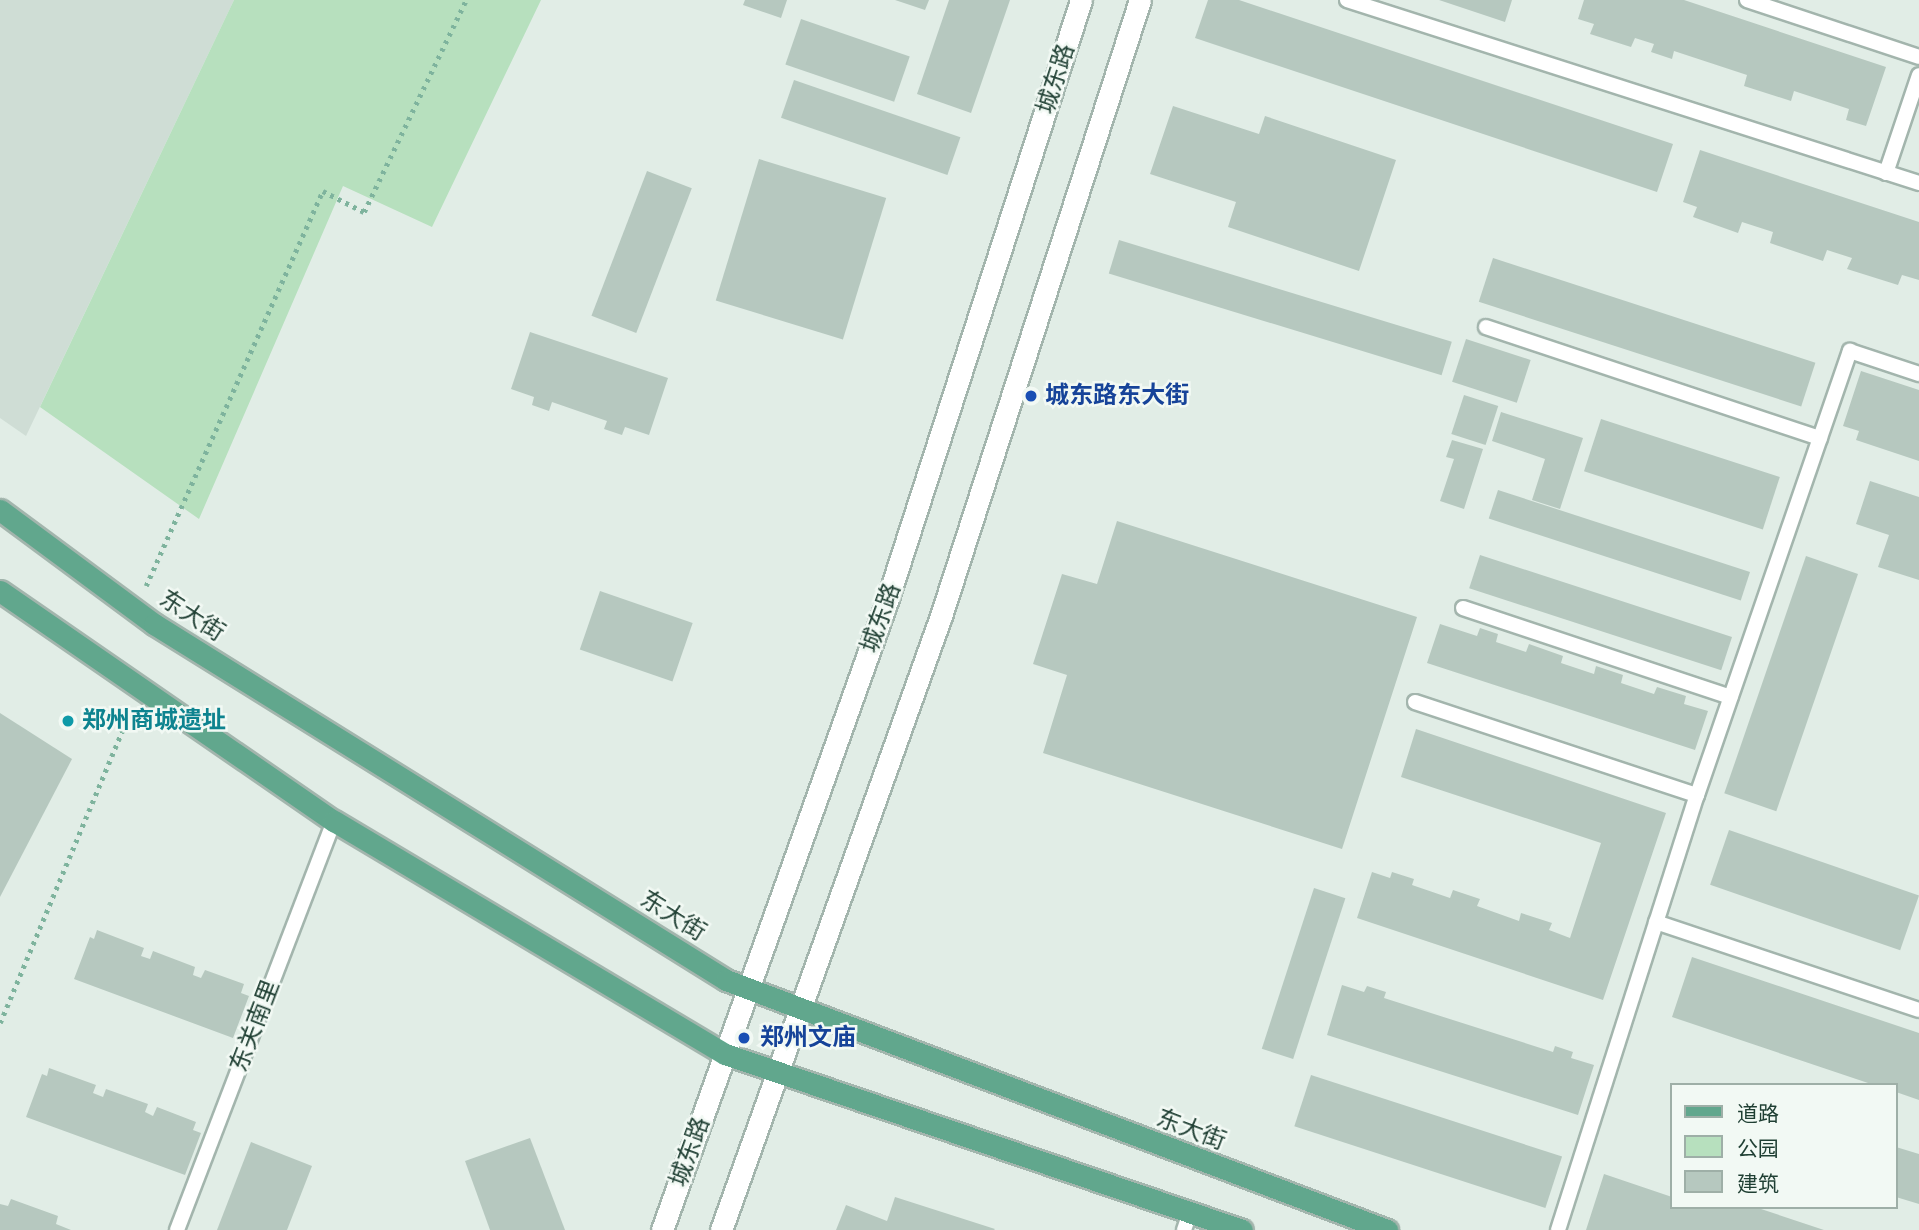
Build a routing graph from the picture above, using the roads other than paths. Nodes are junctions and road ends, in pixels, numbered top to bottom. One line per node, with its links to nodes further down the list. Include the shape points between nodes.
1 (1082, 0): 20 (main road, 城东路, via 888,598)
2 (1140, 0): 22 (main road, via 941,616)
3 (1347, 0): 7 (lane)
4 (1747, 0): 5 (lane)
5 (1919, 57)
6 (1919, 75): 7 (lane)
7 (1886, 173): 8 (lane)
8 (1919, 183)
9 (1486, 327): 11 (lane)
10 (1919, 374): 11 (lane, via 1850,351)
11 (1819, 438): 15 (lane)
12 (0, 510): 20 (main road, 东大街, via 135,610)
13 (0, 591): 18 (main road)
14 (1463, 608): 15 (lane)
15 (1731, 696): 17 (lane)
16 (1415, 702): 17 (lane)
17 (1697, 795): 19 (lane)
18 (334, 821): 23 (main road); 26 (lane, 东关南里)
19 (1656, 922): 21 (lane); 31 (lane)
20 (746, 988): 22 (main road, 东大街); 23 (main road, 城东路)
21 (1919, 1010)
22 (802, 1011): 24 (main road); 30 (main road, 东大街)
23 (725, 1054): 24 (main road); 27 (main road, 城东路)
24 (777, 1074): 25 (main road); 28 (main road)
25 (1187, 1221): 29 (main road)
26 (177, 1230)
27 (662, 1230)
28 (721, 1230)
29 (1242, 1230)
30 (1387, 1230)
31 (1558, 1230)

